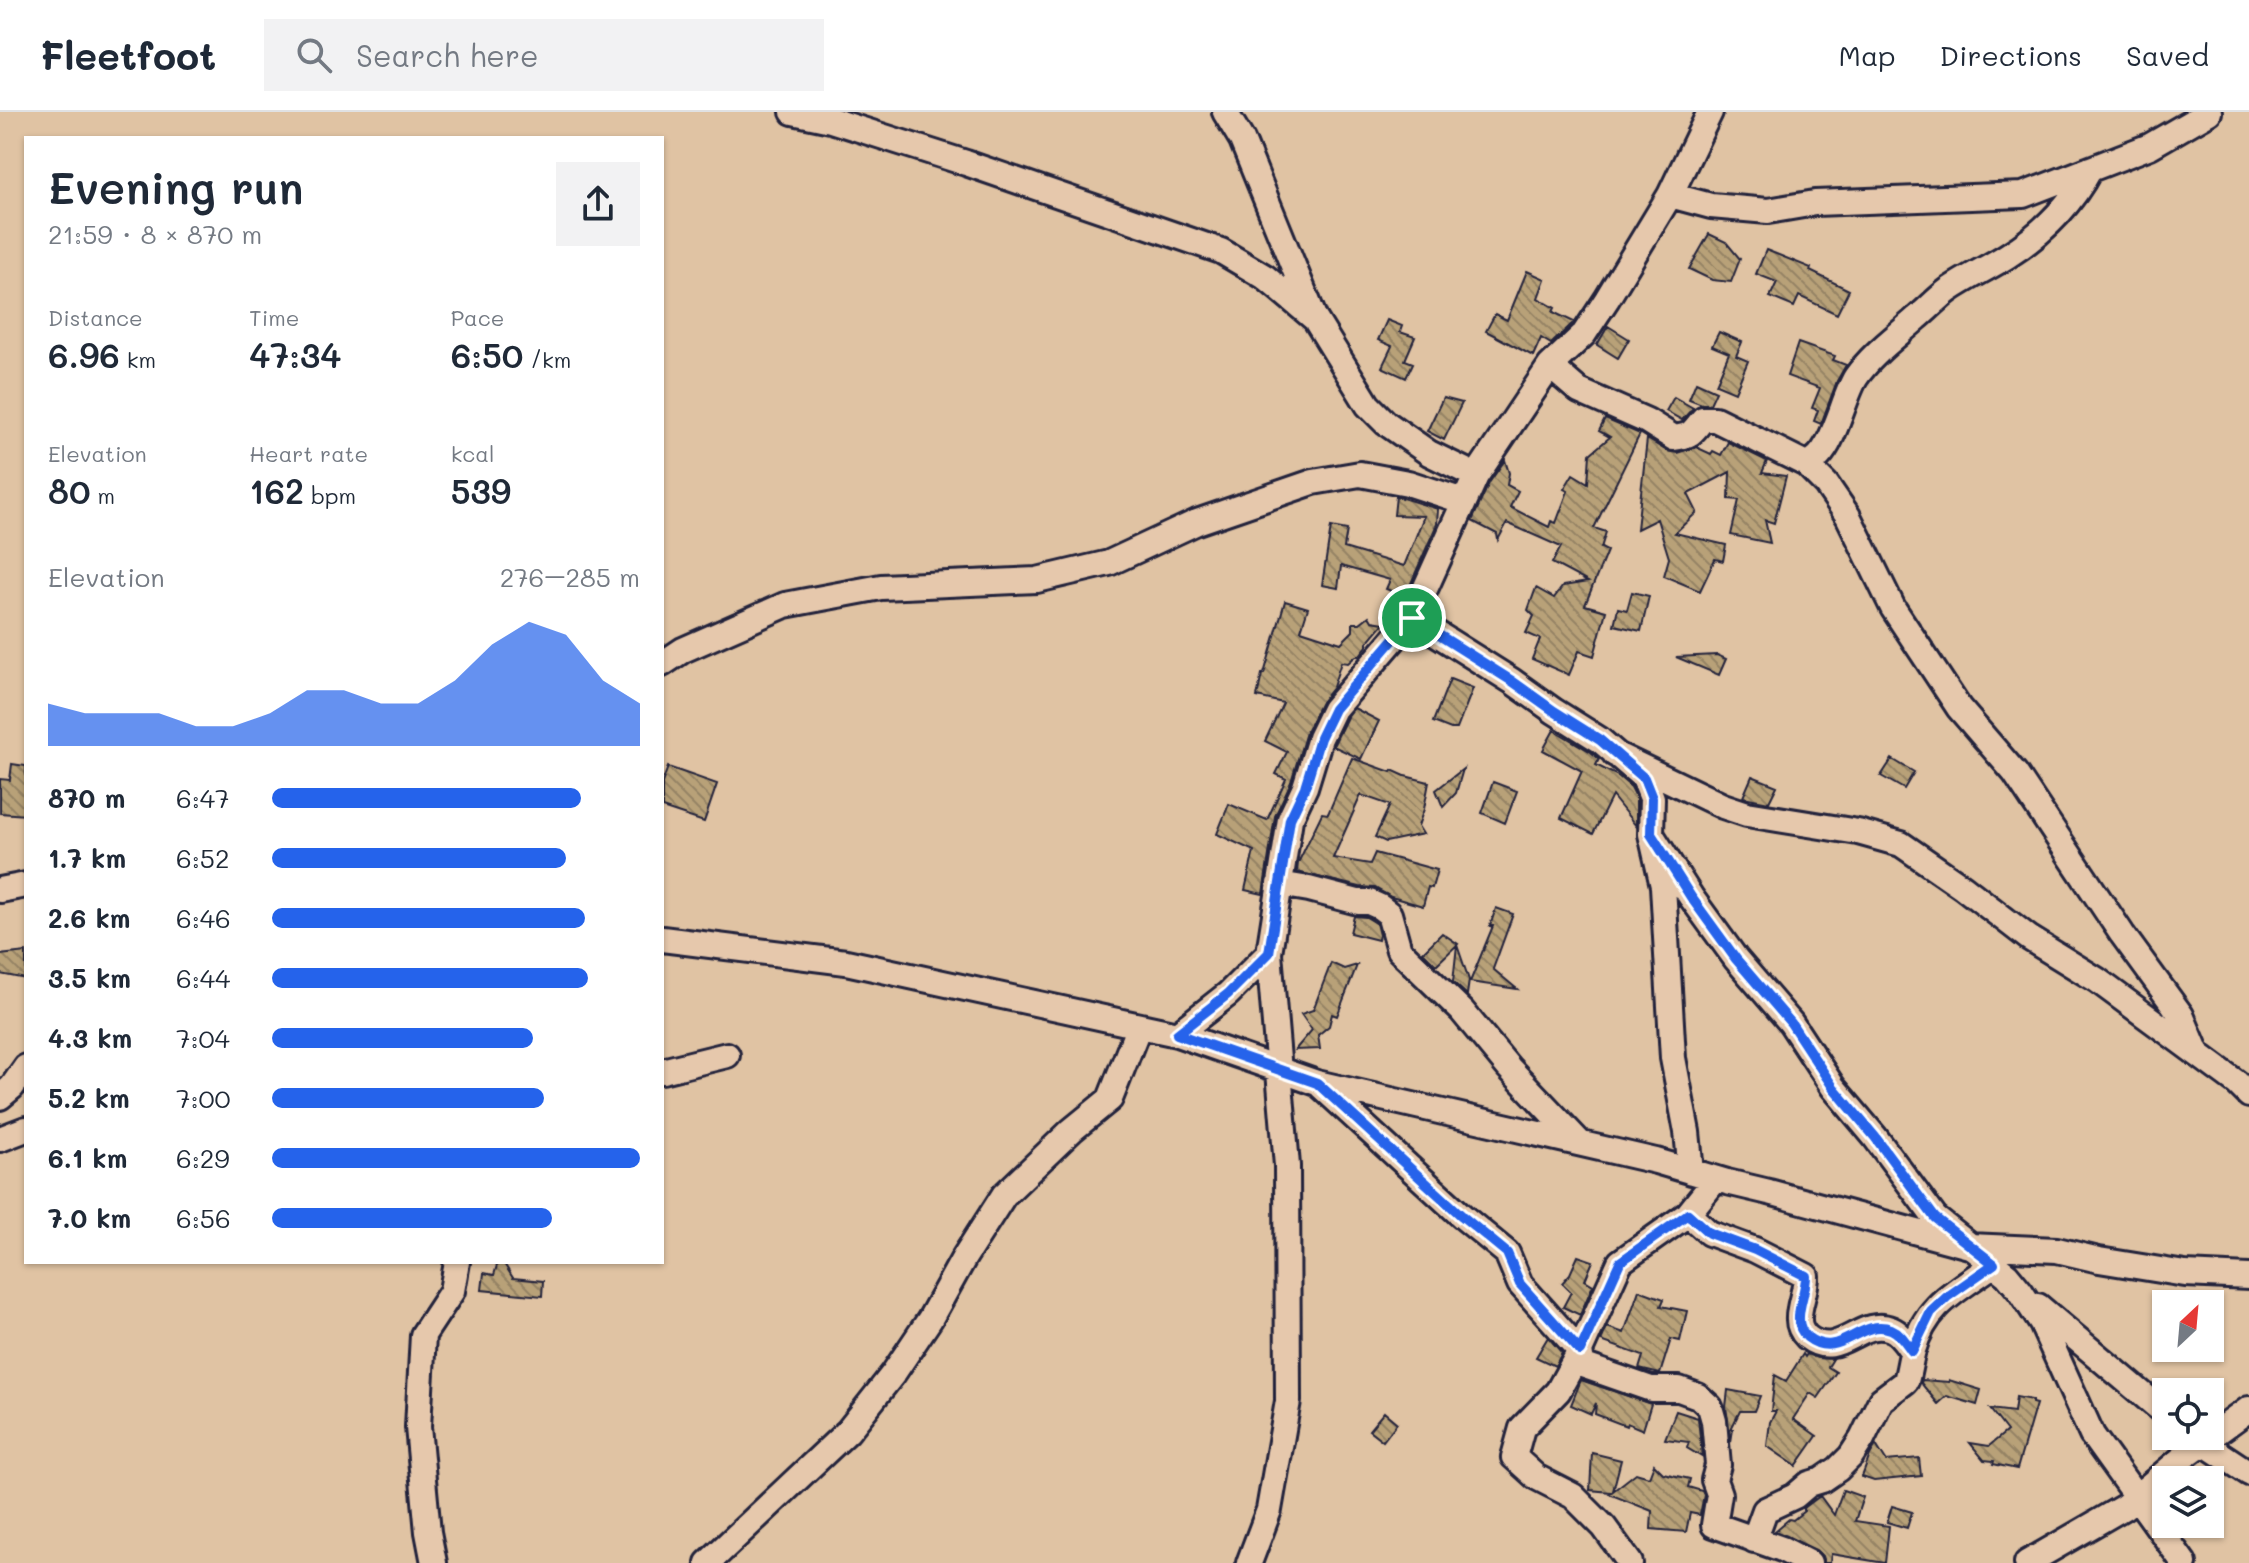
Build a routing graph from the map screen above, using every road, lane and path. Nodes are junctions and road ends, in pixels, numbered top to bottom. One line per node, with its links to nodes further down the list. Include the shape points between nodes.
1 (793, 112): 7 (street, via 966,163 1221,251 1265,277)
2 (1225, 112): 7 (street, via 1242,140)
3 (1710, 112): 6 (street)
4 (2209, 112): 5 (street, via 2150,146)
5 (2090, 169): 6 (street, via 2023,195 1815,203 1768,211 1711,206); 9 (street, via 2060,213 2037,234 1947,292 1881,349 1850,387 1823,450)
6 (1670, 195): 8 (street, via 1584,334)
7 (1315, 319): 10 (street, via 1368,405 1386,423 1429,453)
8 (1550, 366): 9 (street, via 1579,391 1674,438 1694,432 1703,419 1715,419); 10 (street)
9 (1806, 464): 23 (street, via 1848,516 1893,608 1959,708 2015,773 2181,1015)
10 (1476, 476): 11 (street)
11 (1463, 501): 12 (street); 13 (street, via 1360,474 1313,482 1197,522 1109,563 1037,580 881,587 785,605)
12 (1412, 618): 14 (street); 16 (street, via 1334,709 1290,819)
13 (664, 663)
14 (1615, 754): 15 (street, via 1644,778 1652,798); 23 (street, via 1747,814 1901,844)
15 (1651, 834): 34 (street, via 1663,886 1673,1058); 37 (street, via 1709,922 1791,1023 1833,1087 1935,1218)
16 (1279, 884): 20 (street); 33 (street, via 1369,902 1389,914 1399,950 1462,1011)
17 (24, 885): 18 (street)
18 (0, 890)
19 (664, 939): 21 (street, via 846,962)
20 (1269, 953): 22 (street); 25 (street)
21 (1139, 1026): 22 (street); 53 (street, via 1110,1099 1004,1195 923,1330 848,1431)
22 (1177, 1034): 25 (street)
23 (2197, 1053): 29 (street)
24 (727, 1055): 27 (street)
25 (1278, 1069): 28 (street); 54 (street, via 1287,1166 1288,1401 1269,1510)
26 (24, 1070): 30 (street)
27 (664, 1071)
28 (1317, 1083): 33 (street); 42 (street, via 1507,1253 1520,1284)
29 (2249, 1095)
30 (0, 1097)
31 (24, 1130): 32 (street)
32 (0, 1139)
33 (1581, 1144): 34 (street)
34 (1691, 1172): 35 (street)
35 (1716, 1179): 36 (street); 37 (street)
36 (1688, 1214): 42 (street, via 1620,1262); 43 (street, via 1709,1233 1806,1276 1799,1322 1809,1338 1834,1346 1861,1332 1889,1328)
37 (1969, 1246): 39 (street); 40 (street, via 2057,1250 2185,1274)
38 (457, 1264): 52 (street, via 452,1291 423,1335 418,1427)
39 (1994, 1264): 41 (street); 43 (street, via 1931,1312)
40 (2249, 1277)
41 (2021, 1292): 44 (street); 50 (street, via 2042,1324 2092,1435)
42 (1580, 1351): 51 (street, via 1582,1365 1651,1389 1679,1389 1710,1407 1719,1494 1714,1525); 55 (street, via 1558,1391 1522,1428 1514,1457 1536,1477 1573,1496)
43 (1912, 1351): 51 (street, via 1906,1381 1881,1400 1851,1456 1830,1475 1765,1510)
44 (2152, 1402)
45 (2249, 1409): 46 (street)
46 (2224, 1424)
47 (2186, 1450): 50 (street)
48 (2213, 1450): 49 (street)
49 (2249, 1473)
50 (2137, 1496): 57 (street); 58 (street)
51 (1754, 1540): 56 (street)
52 (434, 1563)
53 (708, 1563)
54 (1249, 1563)
55 (1630, 1563)
56 (1809, 1563)
57 (2027, 1563)
58 (2184, 1563)

